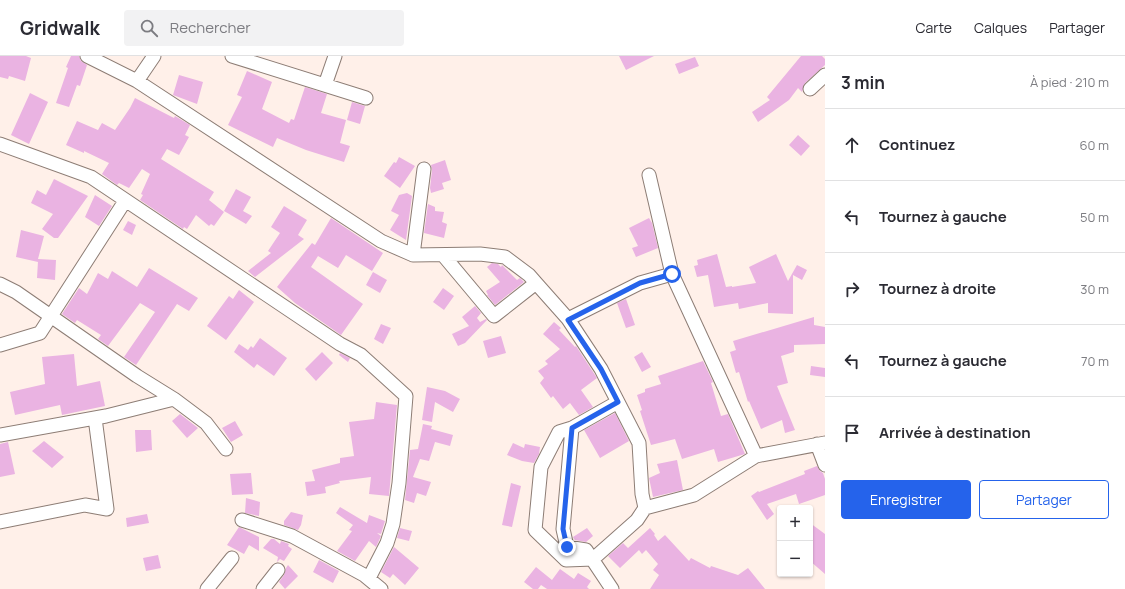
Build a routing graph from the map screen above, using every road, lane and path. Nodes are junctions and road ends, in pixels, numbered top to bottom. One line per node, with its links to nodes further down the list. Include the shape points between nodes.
1 (87, 56): 6 (street)
2 (154, 56): 6 (street)
3 (232, 56): 7 (street)
4 (335, 56): 7 (street)
5 (825, 75): 8 (street)
6 (137, 81): 14 (street, via 381,241)
7 (325, 86): 9 (street)
8 (810, 89)
9 (366, 98)
10 (0, 144): 13 (street, via 91,177)
11 (424, 169): 14 (street)
12 (649, 175): 16 (street)
13 (125, 201): 19 (street); 37 (street, via 340,344 361,355 406,396 399,483 392,524 387,543)
14 (413, 255): 15 (street)
15 (443, 255): 17 (street, via 480,254 505,257); 17 (street, via 494,316)
16 (672, 274): 20 (street, via 640,283); 29 (street)
17 (536, 283): 20 (street)
18 (0, 284): 19 (street)
19 (51, 317): 21 (street, via 40,333); 22 (street)
20 (568, 320): 23 (street, via 601,369)
21 (0, 345)
22 (174, 399): 24 (street); 28 (street, via 206,423)
23 (618, 402): 25 (street); 31 (street, via 639,443)
24 (95, 418): 26 (street); 33 (street, via 108,509 85,505)
25 (572, 428): 35 (street, via 563,529 567,547 586,550); 35 (street, via 559,432 541,467 535,530 566,560)
26 (0, 435)
27 (821, 444): 29 (street); 30 (street)
28 (226, 449)
29 (756, 456): 31 (street, via 694,495)
30 (825, 465)
31 (645, 508): 35 (street, via 637,520)
32 (242, 520): 37 (street, via 292,536)
33 (0, 522)
34 (232, 558): 38 (street)
35 (593, 558): 41 (street)
36 (278, 570): 39 (street)
37 (369, 578): 40 (street)
38 (207, 589)
39 (263, 589)
40 (381, 589)
41 (612, 589)

